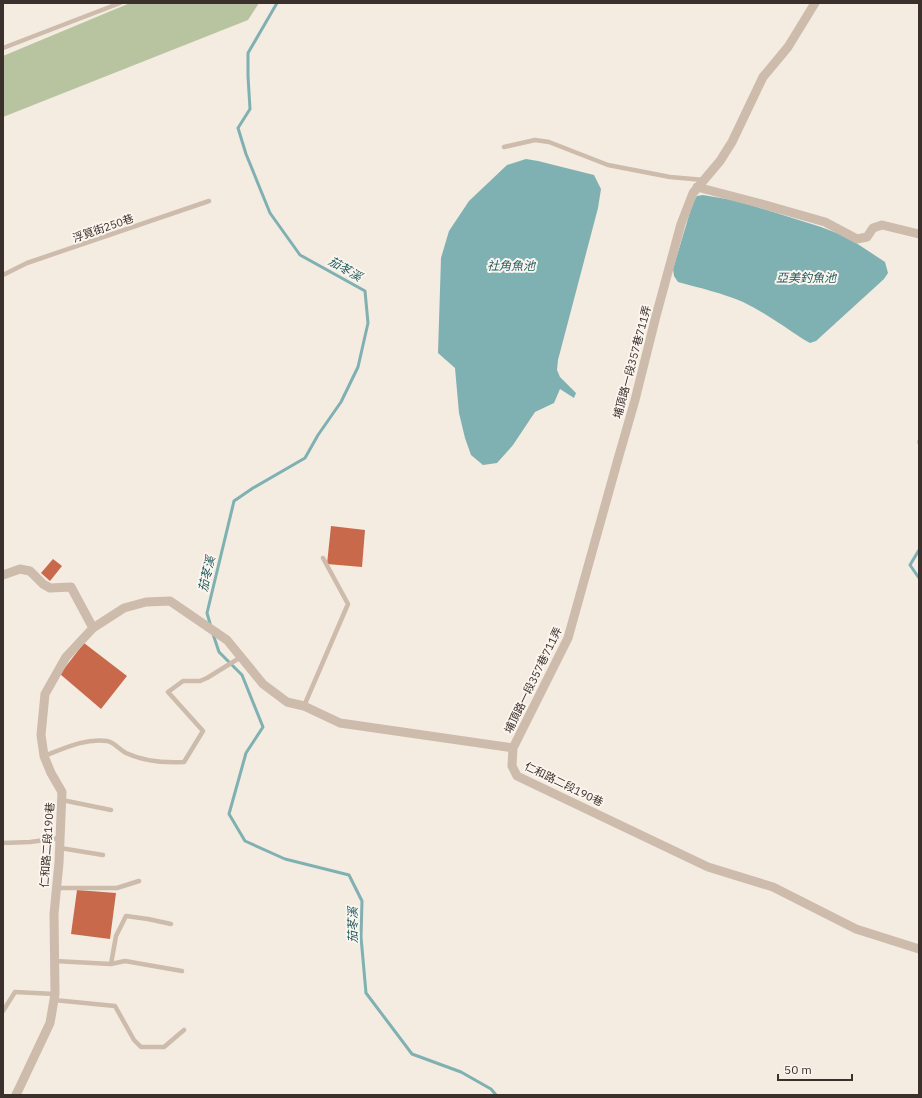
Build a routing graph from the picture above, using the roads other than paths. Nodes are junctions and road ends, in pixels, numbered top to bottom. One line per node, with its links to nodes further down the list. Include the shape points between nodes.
1 (120, 3): 3 (lane)
2 (815, 3): 5 (street, 埔頂路一段357巷711弄, via 788,48 763,77 732,142)
3 (3, 48)
4 (504, 147): 5 (lane, via 535,140 549,142 608,165)
5 (701, 184): 7 (street, via 825,222 857,239 866,238 873,228 882,225); 14 (street, 埔頂路一段357巷711弄, via 693,193 681,224 636,400 568,638)
6 (209, 201): 8 (lane, 浮筧街250巷, via 27,263)
7 (919, 234)
8 (3, 275)
9 (324, 558): 13 (lane, via 348,604)
10 (3, 575): 11 (street, via 20,569 30,571 50,588 71,587)
11 (93, 628): 12 (street, 仁和路二段190巷, via 124,608 146,602 170,601 227,640); 15 (street, 仁和路二段190巷, via 66,657 45,694 41,735)
12 (241, 657): 13 (street, via 263,684 288,702); 15 (lane, via 207,678 200,681 183,681 168,692 203,730 184,762 171,763 137,757 110,742 99,741 81,742)
13 (304, 706): 14 (street, via 340,723)
14 (513, 748): 25 (street, 仁和路二段190巷, via 512,766 517,776 708,867 773,887 856,929)
15 (44, 756): 16 (street, 仁和路二段190巷, via 62,792)
16 (62, 800): 17 (lane); 18 (street, 仁和路二段190巷)
17 (111, 810)
18 (60, 838): 19 (lane); 20 (street, 仁和路二段190巷)
19 (3, 843)
20 (60, 848): 21 (lane); 23 (street, 仁和路二段190巷)
21 (104, 855)
22 (139, 881): 23 (lane, via 116,888)
23 (57, 888): 26 (street, 仁和路二段190巷, via 54,914)
24 (171, 924): 27 (lane, via 126,916 116,936)
25 (919, 949)
26 (55, 961): 27 (lane); 29 (street, 仁和路二段190巷)
27 (111, 964): 28 (lane, via 125,961)
28 (182, 971)
29 (55, 997): 30 (lane, via 15,992); 31 (lane, via 114,1006 141,1047 164,1047); 32 (street, 仁和路二段190巷, via 50,1023)
30 (3, 1012)
31 (184, 1030)
32 (16, 1095)

